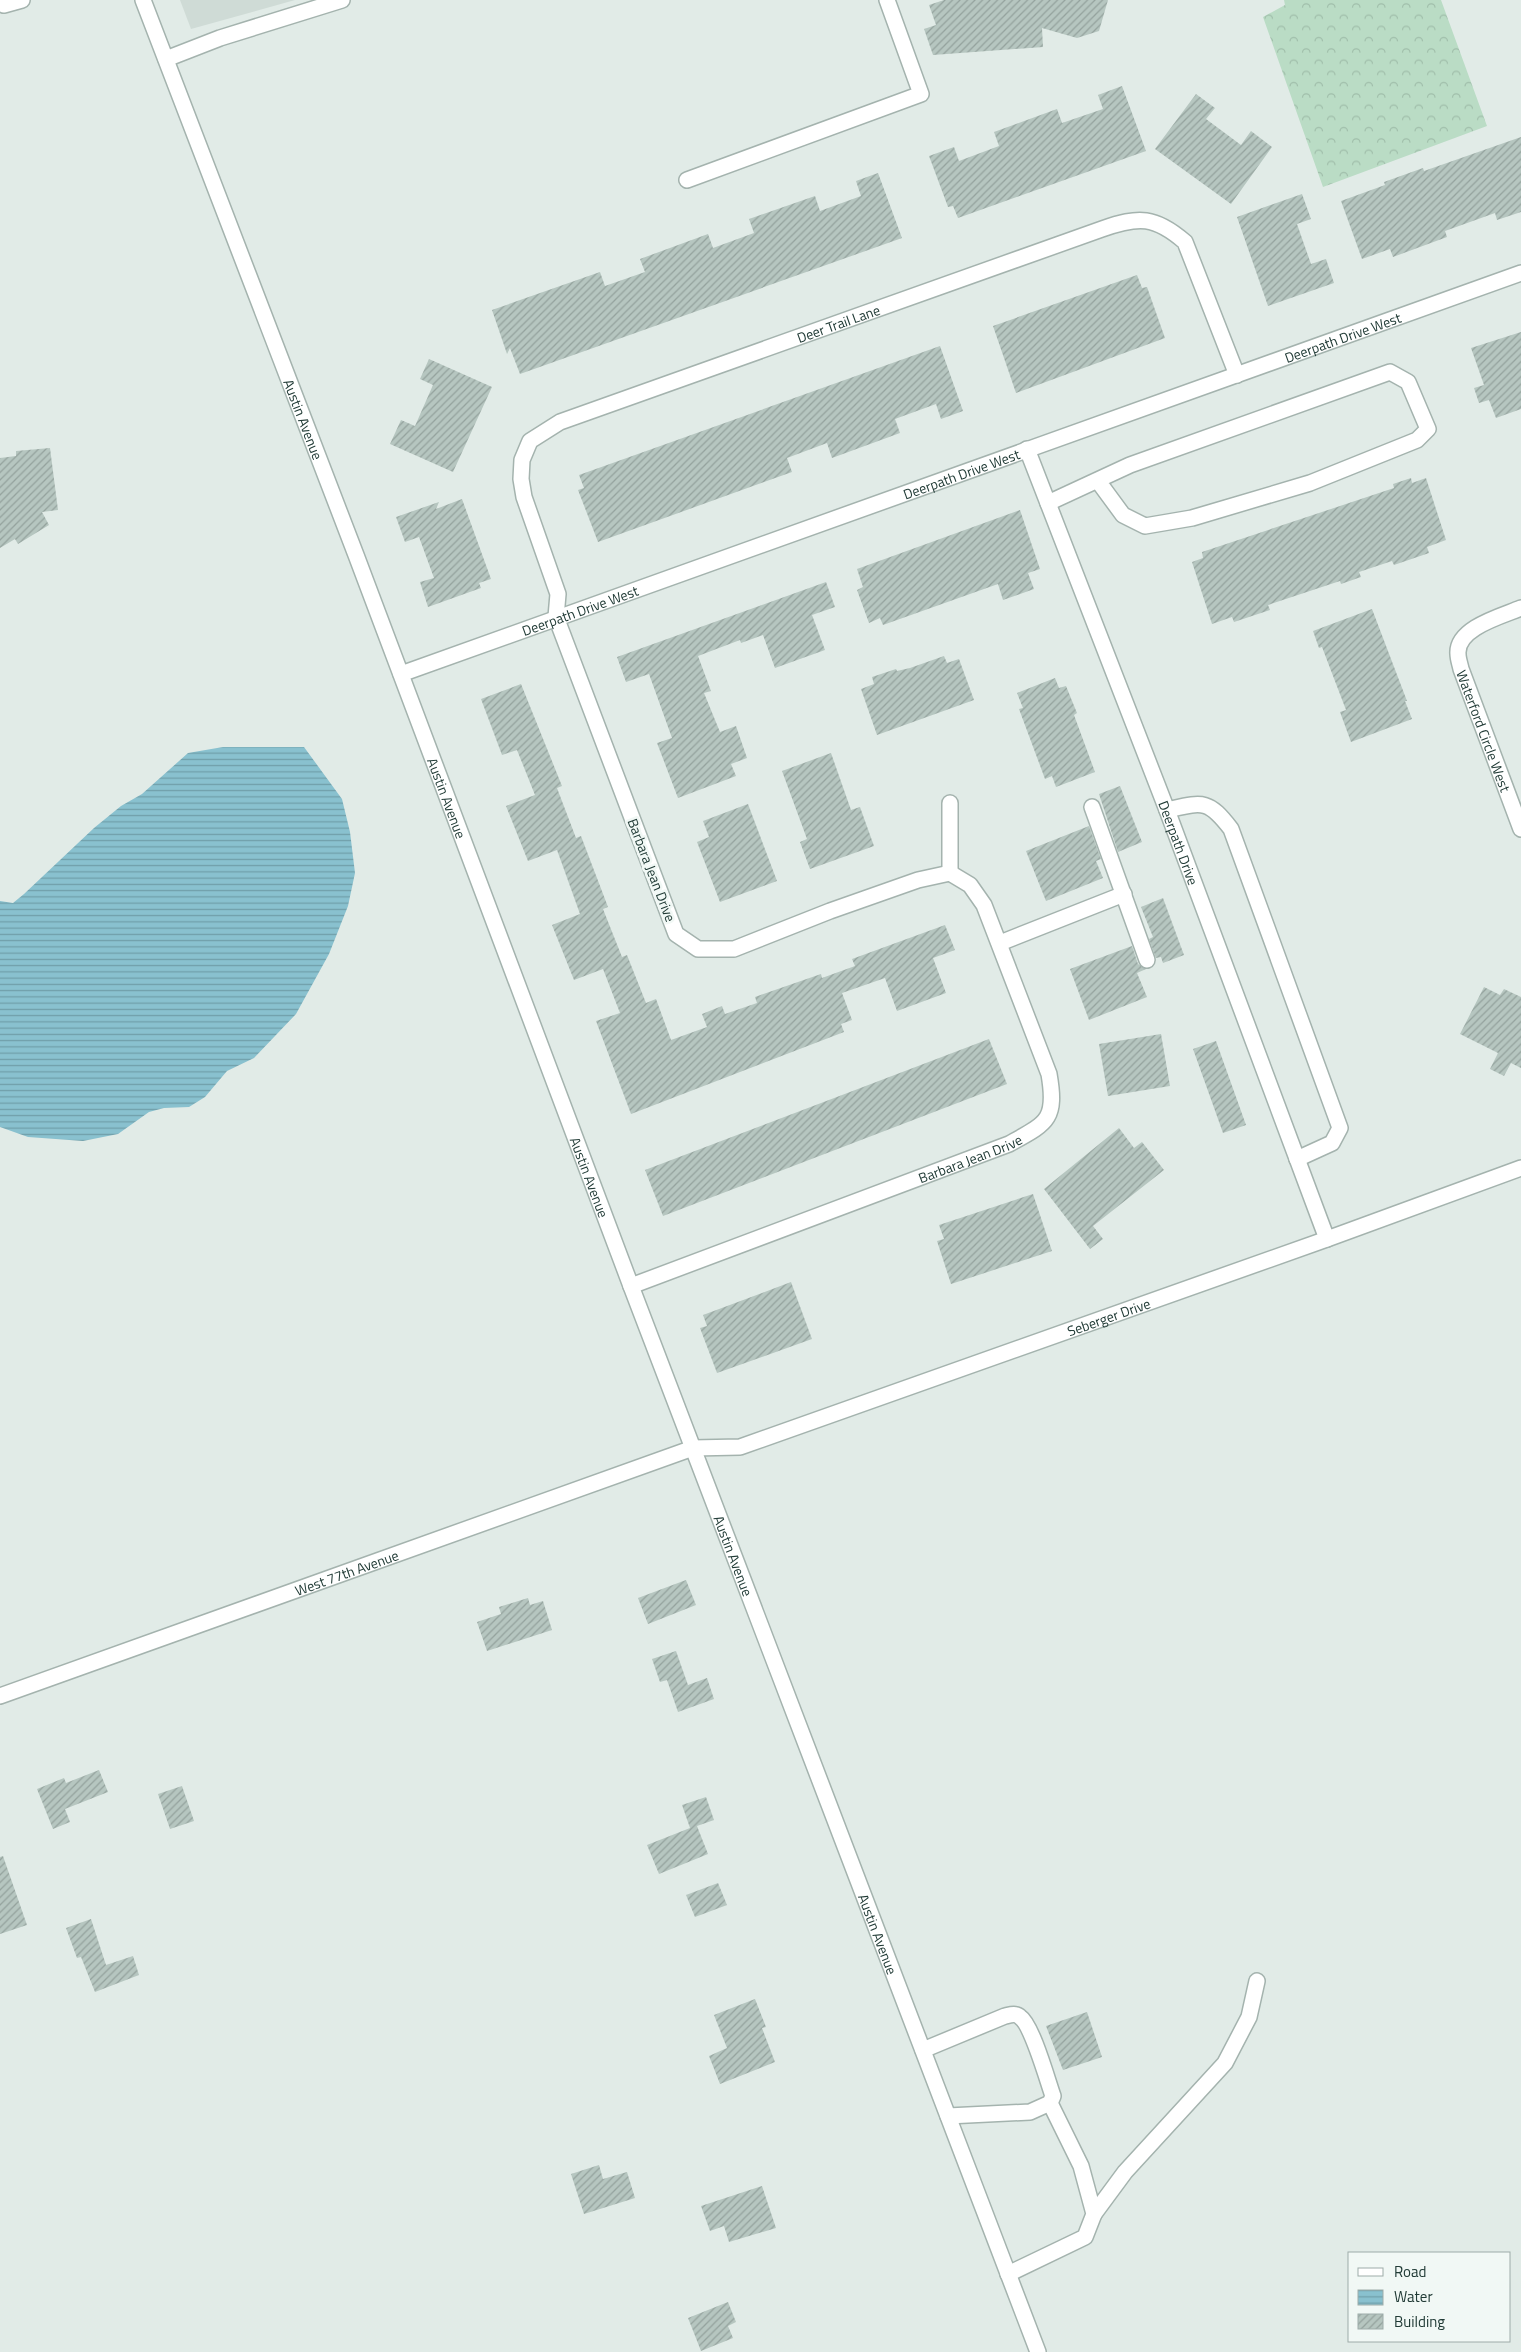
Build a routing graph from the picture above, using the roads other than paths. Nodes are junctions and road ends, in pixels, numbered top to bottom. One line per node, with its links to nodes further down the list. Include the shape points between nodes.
1 (0, 0): 2 (street, via 4,5)
2 (22, 0)
3 (143, 0): 6 (street, Austin Avenue)
4 (342, 0): 6 (street, via 220,38)
5 (887, 0): 7 (street, via 921,94)
6 (166, 59): 15 (street, Austin Avenue)
7 (686, 180)
8 (1521, 272): 9 (street, Deerpath Drive West)
9 (1237, 375): 10 (street, Deerpath Drive West); 14 (street, Deer Trail Lane, via 1185,242 1168,227 1142,219 1121,222 943,285 560,422 530,442 522,460 521,479 524,497 558,594)
10 (1027, 449): 12 (street, Deerpath Drive); 14 (street, Deerpath Drive West)
11 (1098, 481): 11 (street, via 1130,465 1390,372 1408,382 1428,429 1417,440 1310,483 1192,518 1145,526 1123,516); 12 (street)
12 (1048, 503): 18 (street, Deerpath Drive)
13 (1521, 608): 19 (street, Waterford Circle West, via 1468,632 1458,652 1461,670)
14 (556, 617): 15 (street, Deerpath Drive West); 20 (street, Barbara Jean Drive, via 676,934 698,949 734,950 830,911 918,880)
15 (401, 674): 27 (street, Austin Avenue)
16 (950, 803): 20 (street)
17 (1092, 807): 21 (street)
18 (1167, 810): 24 (street, Deerpath Drive); 24 (street, via 1199,803 1217,811 1231,829 1340,1128 1332,1143)
19 (1521, 830)
20 (950, 873): 22 (street, Barbara Jean Drive, via 970,884 984,905)
21 (1124, 894): 22 (street); 23 (street)
22 (1000, 942): 27 (street, Barbara Jean Drive, via 1048,1074 1052,1107 1041,1126 1010,1144)
23 (1148, 960)
24 (1297, 1159): 26 (street, Deerpath Drive)
25 (1521, 1168): 26 (street, Seberger Drive)
26 (1327, 1239): 28 (street, Seberger Drive, via 740,1447)
27 (631, 1286): 28 (street, Austin Avenue)
28 (693, 1448): 29 (street, West 77th Avenue); 31 (street, Austin Avenue)
29 (0, 1696)
30 (1257, 1981): 34 (street, via 1249,2017 1225,2062 1125,2172)
31 (923, 2050): 32 (street, via 1016,2014 1031,2034 1053,2096); 33 (street, Austin Avenue)
32 (1050, 2103): 33 (street, via 1030,2112); 34 (street, via 1081,2166)
33 (948, 2116): 35 (street, Austin Avenue)
34 (1094, 2214): 35 (street, via 1085,2237)
35 (1008, 2274): 36 (street, Austin Avenue)
36 (1038, 2352)

